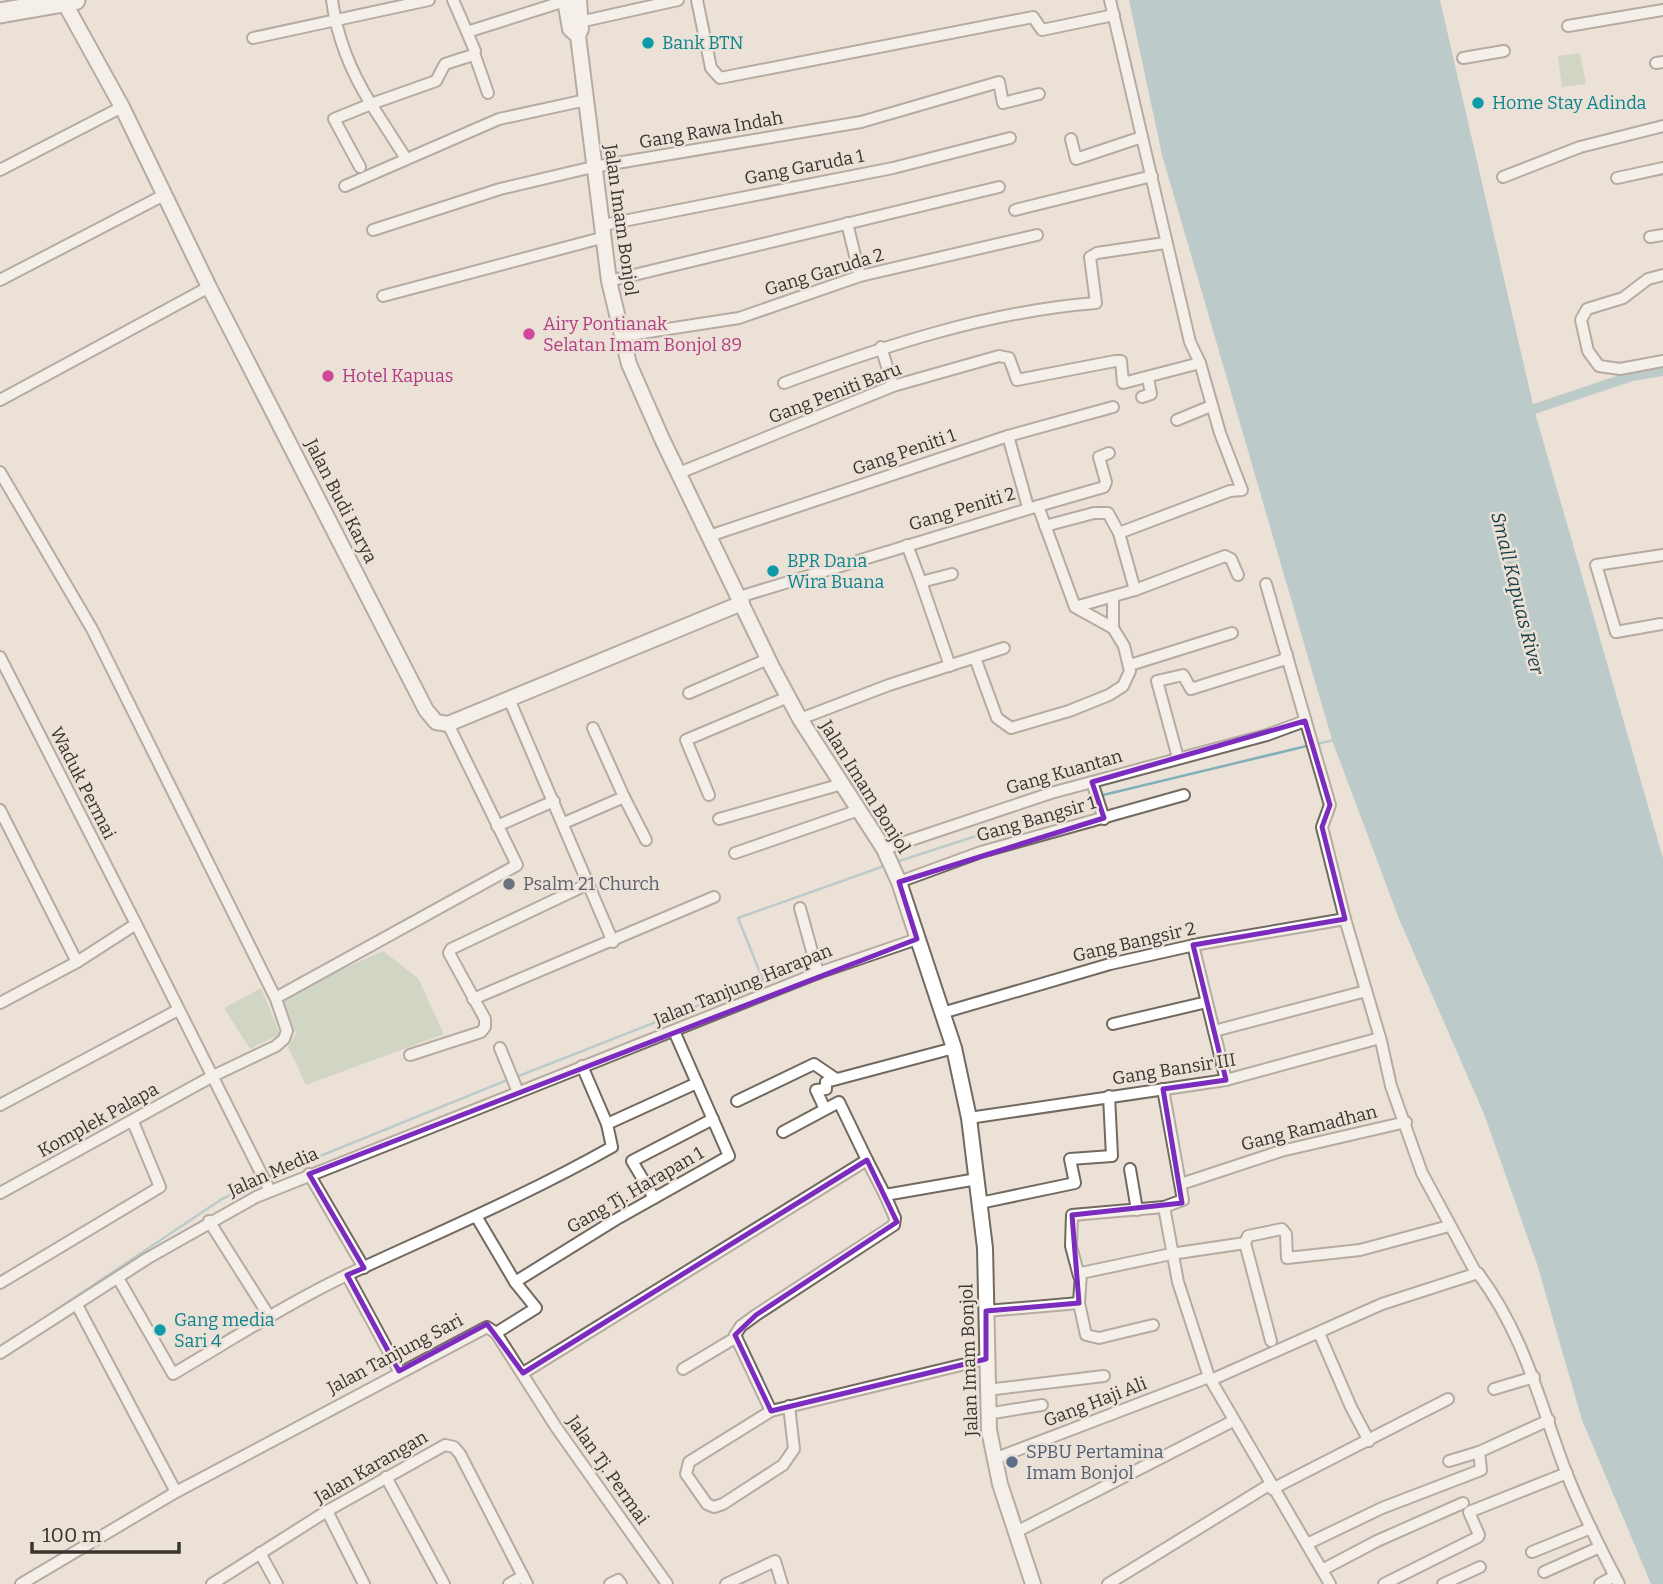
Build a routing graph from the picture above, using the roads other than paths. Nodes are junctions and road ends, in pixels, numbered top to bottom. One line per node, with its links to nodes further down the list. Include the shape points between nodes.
1 (332, 0): 14 (street)
2 (429, 0): 14 (street)
3 (453, 0): 17 (street)
4 (570, 0): 16 (main road, Jalan Imam Bonjol); 17 (street)
5 (678, 0): 16 (street)
6 (697, 0): 13 (street, via 711,68 720,78 1033,17 1042,30)
7 (1110, 0): 13 (street)
8 (1642, 0): 11 (street)
9 (59, 1): 12 (highway); 26 (main road, Jalan Budi Karya)
10 (1663, 10): 11 (street)
11 (1643, 12): 15 (street)
12 (0, 13)
13 (1114, 15): 28 (street)
14 (334, 19): 18 (street); 25 (street, via 351,73)
15 (1569, 26)
16 (576, 27): 24 (main road, Jalan Imam Bonjol)
17 (467, 32): 20 (street)
18 (253, 38)
19 (1504, 51): 21 (street)
20 (474, 53): 22 (street); 25 (street, via 445,64 436,81)
21 (1463, 58)
22 (488, 93)
23 (1039, 94): 33 (street, Gang Rawa Indah, via 1003,103 999,82 861,122)
24 (586, 100): 31 (street, via 511,115); 33 (main road, Jalan Imam Bonjol)
25 (371, 104): 31 (street); 32 (street, via 334,119)
26 (122, 107): 35 (street); 41 (main road, Jalan Budi Karya)
27 (1663, 126): 37 (street, via 1587,144)
28 (1142, 137): 30 (street, via 1076,159); 36 (street)
29 (1010, 138): 45 (street, Gang Garuda 1)
30 (1071, 139)
31 (405, 157): 39 (street)
32 (360, 167)
33 (593, 167): 44 (street, Gang Rawa Indah); 45 (main road, Jalan Imam Bonjol)
34 (1663, 168): 38 (street)
35 (0, 170)
36 (1152, 176): 42 (street); 49 (street)
37 (1503, 177)
38 (1617, 178)
39 (345, 186)
40 (999, 187): 43 (street)
41 (164, 195): 52 (street); 54 (main road, Jalan Budi Karya)
42 (1015, 210)
43 (847, 223): 51 (street); 53 (street)
44 (373, 229)
45 (604, 231): 53 (main road, Jalan Imam Bonjol); 55 (street, Gang Garuda 1)
46 (1037, 235): 51 (street, Gang Garuda 2)
47 (1663, 235): 48 (street)
48 (1650, 237)
49 (1165, 243): 57 (street, via 1090,257 1096,303 1025,313); 59 (street, via 1190,342)
50 (1663, 275): 58 (street, via 1648,279 1623,298 1587,309 1581,320 1590,355 1602,368)
51 (860, 276): 56 (street, Gang Garuda 2, via 739,317)
52 (0, 280)
53 (609, 281): 56 (main road, Jalan Imam Bonjol)
54 (209, 287): 64 (street); 101 (main road, Jalan Budi Karya, via 426,710 436,722)
55 (383, 296)
56 (622, 336): 71 (main road, Jalan Imam Bonjol, via 639,389)
57 (881, 347): 61 (street); 62 (street)
58 (1663, 361)
59 (1200, 363): 60 (street); 65 (street)
60 (1148, 378): 62 (street, Gang Peniti Baru, via 1123,383 1121,361 1115,361 1017,380 1009,358 999,356); 63 (street, via 1151,394)
61 (784, 383)
62 (892, 386): 71 (street, Gang Peniti Baru)
63 (1142, 397)
64 (0, 400)
65 (1211, 406): 67 (street); 74 (street, via 1242,489)
66 (1112, 407): 68 (street, Gang Peniti 1)
67 (1177, 420)
68 (1008, 436): 72 (street); 75 (street, Gang Peniti 1)
69 (1109, 453): 72 (street, via 1099,457 1104,487)
70 (0, 472): 145 (street, Komplek Palapa, via 92,629 286,1025 287,1034 280,1043)
71 (679, 473): 75 (main road, Jalan Imam Bonjol)
72 (1033, 506): 73 (street, Gang Peniti 2); 76 (street, Gang Peniti 2)
73 (1045, 526): 74 (street, via 1104,512); 85 (street, Gang Peniti 2)
74 (1119, 533): 82 (street)
75 (709, 536): 84 (main road, Jalan Imam Bonjol)
76 (907, 545): 80 (street); 84 (street, Gang Peniti 2)
77 (1663, 555): 86 (street, via 1595,565 1616,632)
78 (952, 575): 80 (street)
79 (1238, 575): 82 (street, via 1225,556)
80 (921, 582): 95 (street)
81 (1266, 584): 90 (street)
82 (1135, 590): 83 (street)
83 (1113, 597): 85 (street); 87 (street)
84 (741, 600): 93 (main road, Jalan Imam Bonjol); 98 (main road)
85 (1075, 607): 87 (street)
86 (1661, 624)
87 (1113, 628): 94 (street)
88 (1232, 633): 94 (street)
89 (1004, 648): 92 (street)
90 (1287, 654): 100 (street); 103 (street, via 1283,660 1191,689 1183,675 1157,681)
91 (0, 657): 124 (street, Waduk Permai)
92 (975, 658): 94 (street, via 997,718 1011,728 1119,690 1128,679); 95 (street)
93 (768, 659): 96 (street); 97 (main road, Jalan Imam Bonjol)
94 (1130, 665)
95 (950, 666): 99 (street)
96 (689, 693)
97 (788, 697): 99 (main road, Jalan Imam Bonjol); 106 (street, via 686,740)
98 (509, 699): 101 (main road); 109 (street)
99 (800, 719): 104 (main road, Jalan Imam Bonjol)
100 (1305, 721): 103 (street, Gang Kuantan); 123 (street, via 1330,805 1322,827)
101 (448, 724): 115 (street)
102 (593, 729): 108 (street)
103 (1178, 758): 105 (street, Gang Kuantan)
104 (842, 784): 111 (main road, Jalan Imam Bonjol); 113 (street)
105 (1094, 786): 112 (street); 117 (street, Gang Kuantan, via 974,817)
106 (709, 795)
107 (1184, 796): 112 (street, Gang Bangsir 1)
108 (624, 797): 114 (street); 116 (street)
109 (554, 801): 114 (street); 115 (street)
110 (0, 810): 128 (street)
111 (859, 810): 117 (main road, Jalan Imam Bonjol); 118 (street)
112 (1103, 816): 119 (street, Gang Bangsir 1)
113 (719, 819)
114 (564, 823): 120 (street)
115 (497, 826): 131 (street, via 516,866)
116 (646, 840)
117 (884, 850): 119 (main road, Jalan Imam Bonjol)
118 (735, 853)
119 (897, 879): 125 (main road, Jalan Imam Bonjol)
120 (588, 884): 126 (street); 132 (street, via 451,949)
121 (714, 897): 126 (street)
122 (800, 908): 129 (street)
123 (1341, 920): 127 (street, Gang Bangsir 2); 130 (street)
124 (136, 924): 128 (street); 135 (street, Waduk Permai)
125 (917, 939): 129 (street, Jalan Tanjung Harapan); 136 (main road, Jalan Imam Bonjol)
126 (613, 942): 132 (street)
127 (1193, 945): 134 (street); 136 (street, Gang Bangsir 2)
128 (77, 962): 133 (street)
129 (818, 973): 138 (street, Jalan Tanjung Harapan)
130 (1366, 991): 139 (street); 140 (street)
131 (282, 995)
132 (472, 999): 143 (street, via 485,1019 482,1031)
133 (1, 1001)
134 (1207, 1002): 137 (street); 139 (street)
135 (178, 1010): 145 (street, Waduk Permai); 153 (street)
136 (942, 1013): 142 (main road, Jalan Imam Bonjol)
137 (1113, 1024)
138 (674, 1031): 144 (street, Jalan Tanjung Harapan); 148 (street, Gang Tj. Harapan 1)
139 (1214, 1031): 147 (street)
140 (1380, 1038): 147 (street, Gang Bansir III); 158 (street, via 1391,1086)
141 (500, 1048): 150 (street)
142 (954, 1048): 146 (street); 155 (main road, Jalan Imam Bonjol)
143 (410, 1055)
144 (582, 1066): 150 (street, Jalan Media); 159 (street)
145 (211, 1077): 157 (street, Komplek Palapa); 166 (street, Waduk Permai)
146 (831, 1080): 152 (street, via 814,1064); 154 (street, via 826,1089 816,1090)
147 (1226, 1080): 149 (street, Gang Bansir III)
148 (697, 1083): 156 (street, Gang Tj. Harapan 1); 159 (street)
149 (1163, 1089): 151 (street, Gang Bansir III); 165 (street)
150 (517, 1090): 163 (street, Jalan Media)
151 (1109, 1096): 155 (street, Gang Bansir III); 170 (street, via 1112,1156 1070,1159 1075,1183)
152 (737, 1101)
153 (0, 1105)
154 (824, 1110): 160 (street); 161 (street, via 839,1102)
155 (969, 1118): 164 (main road, Jalan Imam Bonjol)
156 (713, 1119): 169 (street, Gang Tj. Harapan 1, via 729,1156); 169 (street, via 632,1161)
157 (133, 1122): 167 (street, Komplek Palapa); 184 (street, via 161,1186)
158 (1406, 1122): 165 (street, Gang Ramadhan, via 1281,1151); 175 (street, via 1422,1173)
159 (607, 1124): 173 (street, via 612,1147)
160 (783, 1132)
161 (867, 1160): 168 (street); 198 (street)
162 (1130, 1169): 172 (street)
163 (309, 1174): 166 (street, Jalan Media); 178 (street)
164 (977, 1179): 168 (street); 170 (main road, Jalan Imam Bonjol)
165 (1181, 1184): 171 (street, via 1183,1202)
166 (269, 1190): 174 (street, Jalan Media)
167 (0, 1193)
168 (885, 1195): 192 (street, via 894,1225 756,1315 741,1326)
169 (654, 1198): 183 (street, Gang Tj. Harapan 1)
170 (980, 1203): 187 (main road, Jalan Imam Bonjol)
171 (1164, 1207): 172 (street); 177 (street)
172 (1137, 1210): 181 (street, via 1072,1215 1071,1246)
173 (476, 1216): 178 (street); 183 (street)
174 (209, 1222): 182 (street, Jalan Media); 188 (street)
175 (1449, 1226): 176 (street, via 1360,1250 1287,1258 1282,1230 1248,1236); 179 (street)
176 (1245, 1243): 177 (street); 193 (street)
177 (1171, 1254): 181 (street, via 1084,1271); 201 (street)
178 (364, 1268): 180 (street)
179 (1476, 1273): 191 (street, Gang Haji Ali, via 1382,1304); 200 (street, via 1502,1309)
180 (347, 1275): 188 (street); 197 (street)
181 (1079, 1276): 185 (street)
182 (118, 1278): 186 (street, Jalan Media); 188 (street, via 173,1374)
183 (515, 1282): 190 (street, via 536,1308)
184 (0, 1283)
185 (1079, 1303): 187 (street); 189 (street, via 1084,1332 1090,1337)
186 (77, 1305): 194 (street, Jalan Media); 218 (street)
187 (986, 1311): 195 (main road, Jalan Imam Bonjol)
188 (268, 1317)
189 (1153, 1325)
190 (496, 1333): 197 (street, Jalan Tanjung Sari, via 482,1327); 198 (street)
191 (1319, 1333): 201 (street, Gang Haji Ali); 211 (street, via 1350,1407)
192 (735, 1338): 196 (street); 207 (street)
193 (1271, 1341)
194 (0, 1353)
195 (986, 1359): 203 (main road, Jalan Imam Bonjol); 206 (street)
196 (683, 1369)
197 (398, 1371): 218 (street, Jalan Tanjung Sari)
198 (523, 1373): 240 (street, Jalan Tj. Permai)
199 (1104, 1376): 203 (street)
200 (1534, 1377): 202 (street); 209 (street)
201 (1210, 1378): 210 (street); 213 (street, Gang Haji Ali)
202 (1494, 1389)
203 (987, 1390): 208 (main road, Jalan Imam Bonjol)
204 (1448, 1399): 211 (street)
205 (1042, 1405): 208 (street)
206 (789, 1406): 207 (street); 207 (street, via 794,1449 783,1465 723,1504 710,1506 686,1474 689,1462)
207 (771, 1411)
208 (988, 1414): 213 (main road, Jalan Imam Bonjol)
209 (1549, 1420): 212 (street); 215 (street)
210 (1233, 1421): 217 (street); 222 (street)
211 (1370, 1441): 217 (street)
212 (1479, 1452): 214 (street); 223 (street, via 1481,1470 1336,1527)
213 (993, 1459): 222 (main road, Jalan Imam Bonjol)
214 (1449, 1461)
215 (1567, 1473): 221 (street); 246 (street, via 1469,1512 1478,1537)
216 (386, 1477): 220 (street, Jalan Karangan); 230 (street, Jalan Karangan, via 441,1447 454,1447); 236 (street)
217 (1271, 1487): 223 (street); 244 (street)
218 (176, 1492): 232 (street, Jalan Tanjung Sari)
219 (1463, 1503): 228 (street)
220 (327, 1511): 226 (street, Jalan Karangan); 235 (street)
221 (1591, 1528): 224 (street); 225 (street)
222 (1016, 1532): 243 (main road, Jalan Imam Bonjol)
223 (1307, 1544): 228 (street)
224 (1600, 1547): 229 (street); 231 (street)
225 (1532, 1552)
226 (260, 1553): 233 (street, Jalan Karangan); 234 (street)
227 (1480, 1567): 247 (street)
228 (1322, 1570): 245 (street)
229 (1544, 1572)
230 (525, 1580): 237 (street)
231 (1617, 1580): 248 (street)
232 (21, 1584)
233 (212, 1584)
234 (277, 1584)
235 (364, 1584)
236 (444, 1584)
237 (509, 1584)
238 (610, 1584): 239 (street, via 618,1580)
239 (621, 1584)
240 (667, 1584)
241 (726, 1584): 242 (street, via 775,1561)
242 (782, 1584)
243 (1033, 1584)
244 (1108, 1584)
245 (1330, 1584)
246 (1384, 1584)
247 (1443, 1584)
248 (1600, 1584)

